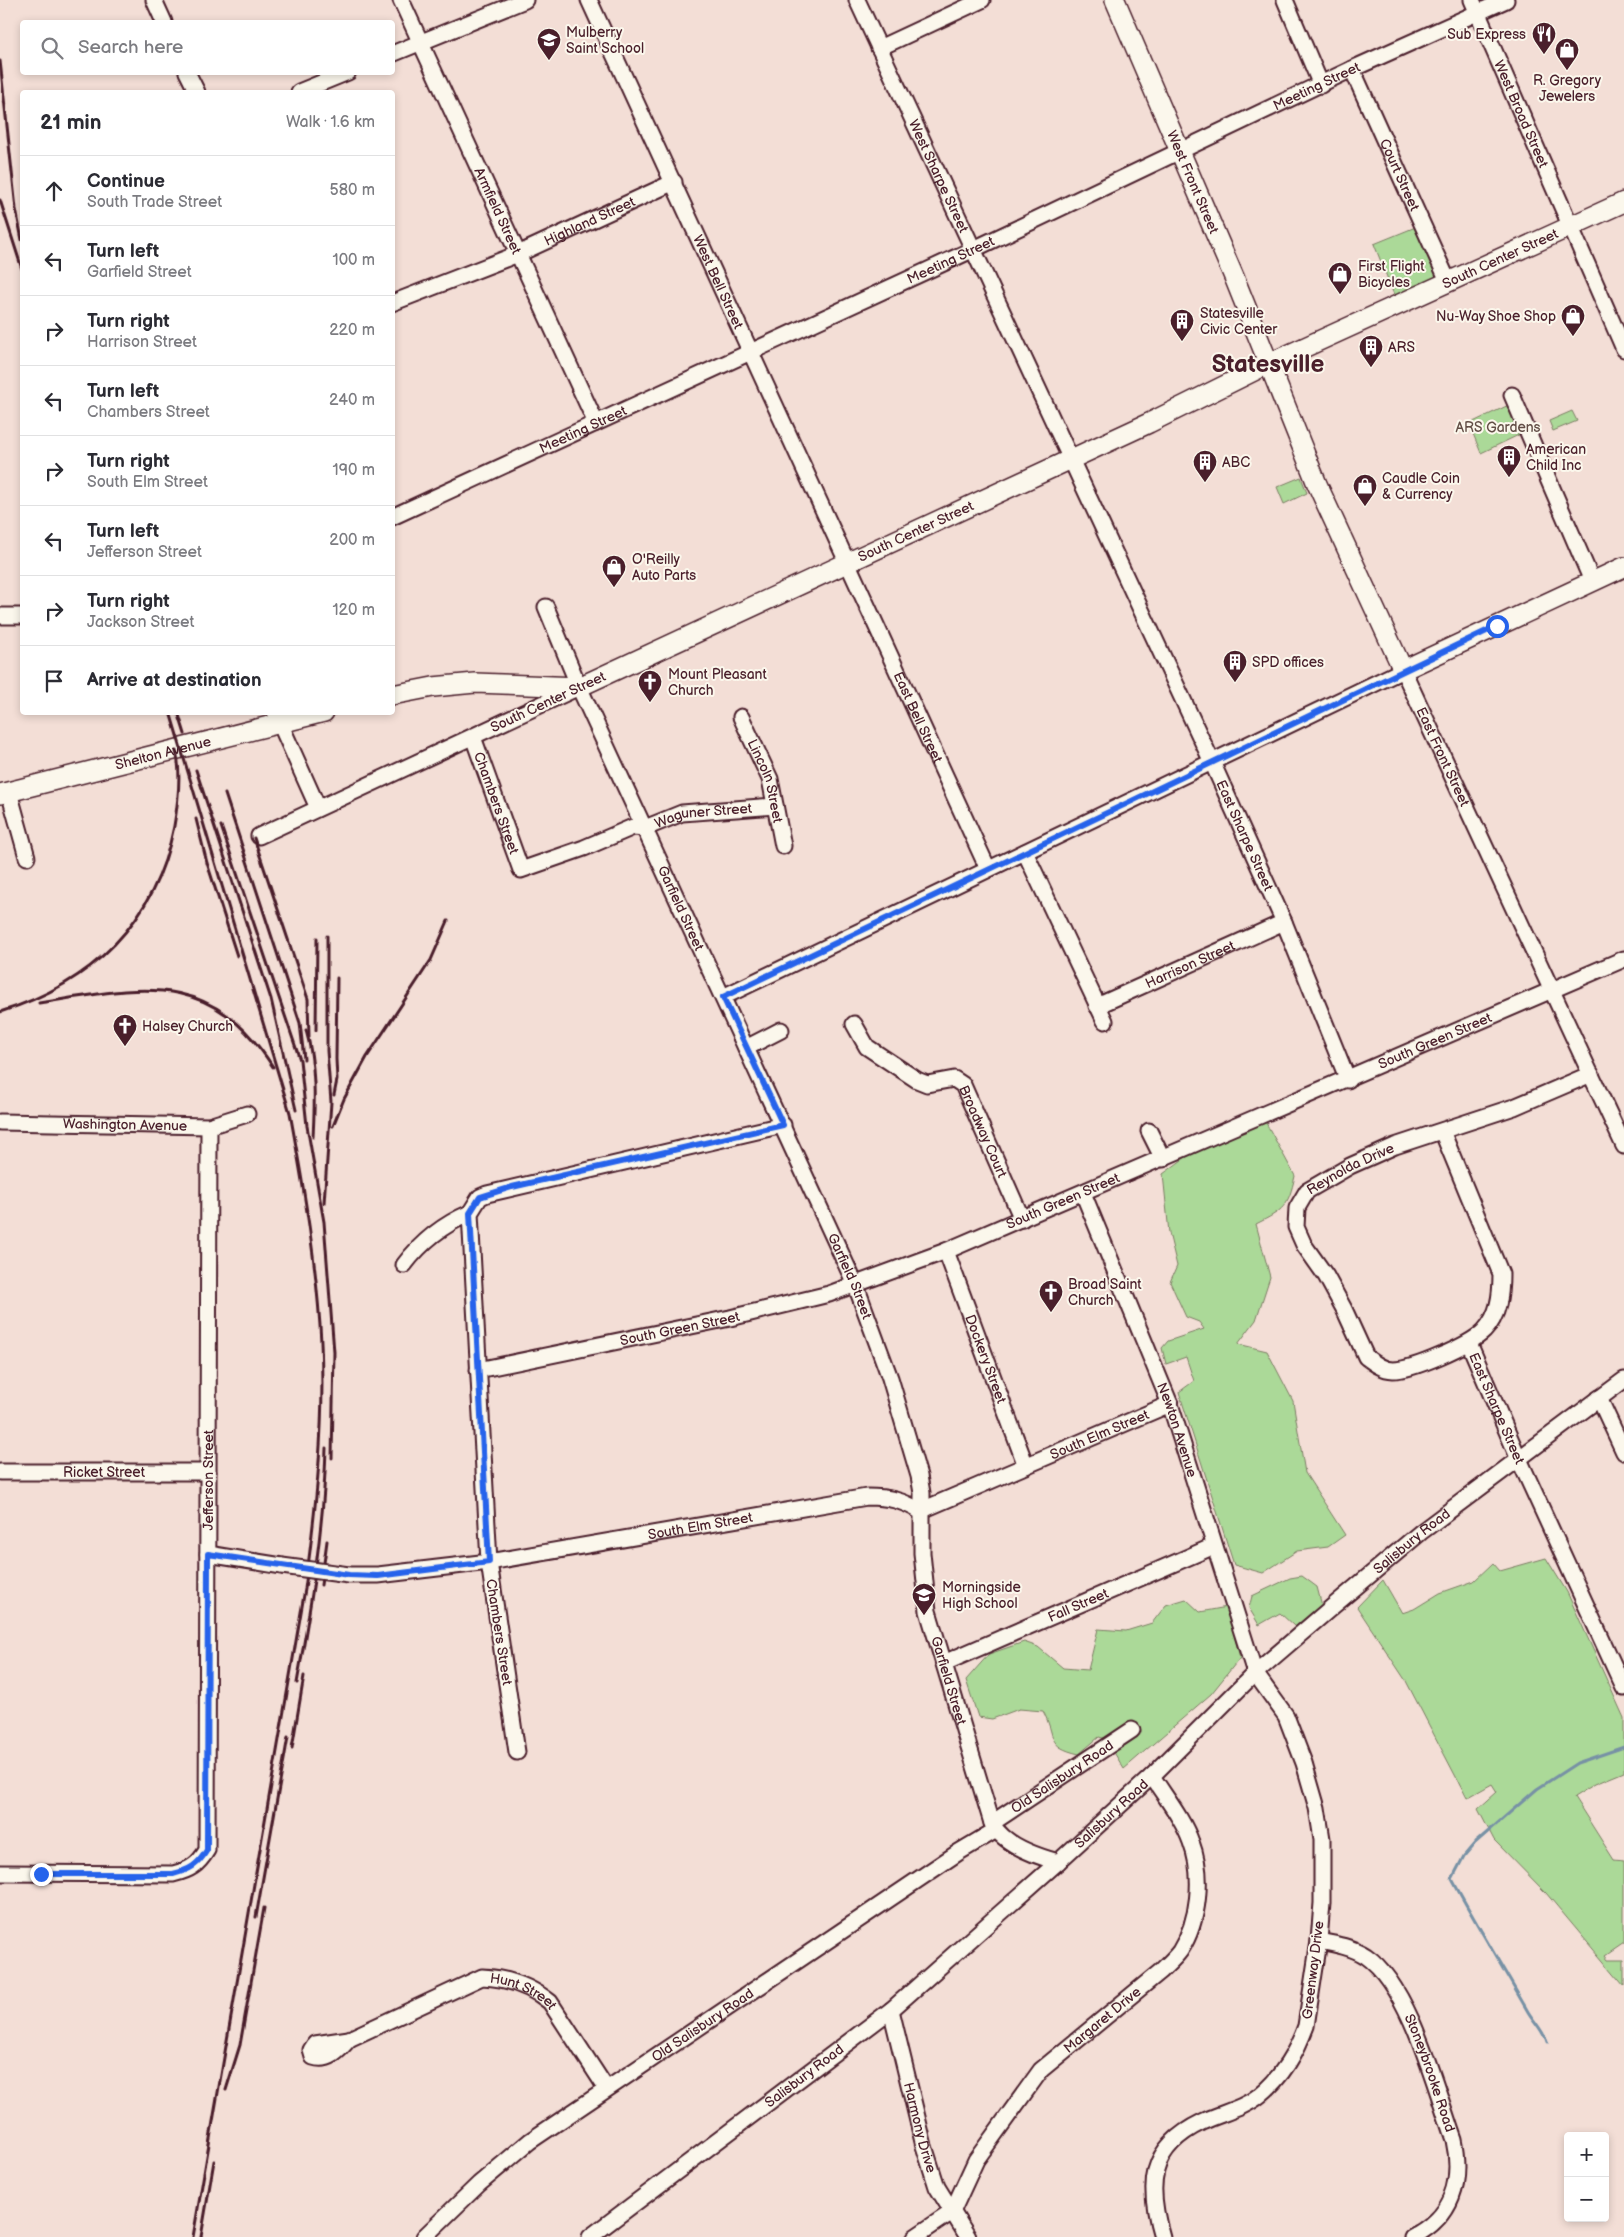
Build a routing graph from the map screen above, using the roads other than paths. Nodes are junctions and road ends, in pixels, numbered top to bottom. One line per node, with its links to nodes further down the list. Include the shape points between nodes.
1 (154, 0): 11 (street)
2 (401, 0): 12 (street, Armfield Street)
3 (525, 0): 12 (street)
4 (589, 0): 22 (street, West Bell Street)
5 (856, 0): 13 (street, West Sharpe Street)
6 (982, 0): 13 (street)
7 (1115, 0): 21 (main road, West Front Street)
8 (1285, 0): 18 (street)
9 (1506, 0): 10 (street, Meeting Street)
10 (1475, 6): 15 (street, Meeting Street); 24 (street, West Broad Street)
11 (163, 20)
12 (421, 42): 14 (street); 26 (street, Armfield Street)
13 (879, 48): 25 (street, West Sharpe Street)
14 (395, 53)
15 (1352, 69): 18 (street, Meeting Street); 27 (street, Court Street)
16 (188, 75): 19 (street)
17 (341, 75): 20 (street)
18 (1320, 85): 21 (street, Meeting Street)
19 (196, 90)
20 (304, 90)
21 (1181, 152): 25 (street, Meeting Street); 31 (main road, West Front Street)
22 (674, 182): 26 (street, Highland Street); 30 (street, West Bell Street)
23 (1624, 202): 24 (main road, South Center Street)
24 (1570, 226): 27 (main road, South Center Street); 29 (street, West Broad Street)
25 (974, 249): 30 (street, Meeting Street); 34 (street, West Sharpe Street)
26 (518, 254): 28 (street, Highland Street); 33 (street, Armfield Street)
27 (1448, 281): 31 (main road, South Center Street)
28 (395, 302)
29 (1624, 347)
30 (751, 351): 33 (street, Meeting Street); 36 (street, West Bell Street)
31 (1268, 364): 34 (main road, South Center Street); 42 (main road, East Front Street, via 1317,484)
32 (1512, 395): 38 (street)
33 (596, 423): 35 (street, Meeting Street)
34 (1072, 459): 36 (main road, South Center Street); 49 (street, East Sharpe Street)
35 (395, 516)
36 (848, 563): 43 (main road, South Center Street); 59 (street, East Bell Street)
37 (1624, 567): 38 (main road)
38 (1592, 580): 42 (main road)
39 (546, 607): 43 (street, Garfield Street)
40 (0, 616): 41 (street)
41 (20, 616)
42 (1403, 670): 49 (street); 62 (street, East Front Street)
43 (579, 687): 44 (main road, via 475,683); 48 (street, South Center Street); 53 (street, Garfield Street)
44 (395, 694)
45 (301, 715): 46 (main road, Shelton Avenue)
46 (278, 718): 50 (main road, Shelton Avenue); 52 (street)
47 (741, 718): 51 (street, Lincoln Street, via 770,779)
48 (473, 737): 52 (street, South Center Street); 58 (street, Chambers Street)
49 (1212, 762): 56 (street); 60 (street, East Sharpe Street)
50 (5, 793): 57 (street)
51 (775, 806): 53 (street, Waguner Street, via 682,813); 55 (street, Lincoln Street)
52 (318, 808): 54 (street, South Center Street)
53 (645, 828): 58 (street, Waguner Street, via 633,827); 63 (street, Garfield Street)
54 (259, 836)
55 (783, 846)
56 (1025, 852): 59 (street); 64 (street)
57 (27, 857)
58 (521, 870)
59 (988, 870): 63 (street)
60 (1284, 922): 64 (street, Harrison Street); 70 (street, East Sharpe Street)
61 (1624, 959): 62 (street, South Green Street)
62 (1552, 991): 69 (street, East Front Street); 70 (street, South Green Street)
63 (723, 997): 68 (street, Garfield Street)
64 (1097, 1006): 65 (street)
65 (1105, 1021)
66 (854, 1024): 81 (street, Broadway Court, via 867,1047 917,1080 927,1084 954,1079 963,1085)
67 (781, 1030): 68 (street)
68 (746, 1048): 73 (street, Garfield Street)
69 (1591, 1074): 76 (street, Reynolda Drive, via 1514,1107); 77 (street, East Front Street)
70 (1348, 1080): 78 (street, South Green Street)
71 (247, 1114): 74 (street, Washington Avenue)
72 (0, 1122): 74 (street, Washington Avenue)
73 (783, 1125): 80 (street, via 487,1194 480,1197); 84 (street, Garfield Street)
74 (209, 1126): 94 (street, Jefferson Street)
75 (1149, 1131): 78 (street)
76 (1442, 1131): 85 (street, East Sharpe Street, via 1501,1274 1496,1314); 85 (street, Reynolda Drive, via 1395,1146 1350,1166 1307,1191 1297,1208 1296,1227 1344,1309 1366,1357 1378,1366 1392,1370 1406,1368)
77 (1624, 1146)
78 (1163, 1158): 79 (street, South Green Street)
79 (1083, 1192): 81 (street, South Green Street); 89 (street, Newton Avenue)
80 (470, 1213): 83 (street, via 450,1221 435,1232 417,1247); 86 (street, Chambers Street)
81 (1022, 1219): 82 (street, South Green Street)
82 (946, 1251): 84 (street, South Green Street); 92 (street, Dockery Street)
83 (404, 1265)
84 (856, 1286): 86 (street, South Green Street, via 730,1318); 95 (street, Garfield Street, via 890,1378 919,1476 922,1493)
85 (1469, 1343): 91 (street, East Sharpe Street)
86 (478, 1370): 98 (street, Chambers Street)
87 (1624, 1380): 88 (street, Salisbury Road)
88 (1599, 1398): 90 (street); 91 (street, Salisbury Road)
89 (1170, 1404): 92 (street, South Elm Street); 96 (street, Newton Avenue)
90 (1624, 1452)
91 (1518, 1457): 100 (street, Salisbury Road, via 1421,1532); 101 (street, East Sharpe Street)
92 (1026, 1466): 95 (street, South Elm Street)
93 (0, 1472): 94 (street, Ricket Street)
94 (208, 1472): 97 (street, Jefferson Street)
95 (920, 1511): 98 (street, South Elm Street, via 886,1497 867,1497); 99 (street, Garfield Street, via 924,1594)
96 (1214, 1546): 99 (street, Fall Street); 100 (street, Newton Avenue)
97 (208, 1554): 98 (street, South Elm Street, bridge, via 349,1575 378,1576); 107 (street, Jefferson Street, via 209,1835 207,1850 200,1863 187,1871 173,1874)
98 (489, 1562): 103 (street, Chambers Street)
99 (944, 1663): 105 (street, Garfield Street)
100 (1255, 1673): 104 (street, Salisbury Road); 108 (street, Greenway Drive, via 1286,1716 1317,1808 1323,1866)
101 (1624, 1688)
102 (1132, 1730): 105 (street, Old Salisbury Road)
103 (517, 1752)
104 (1152, 1776): 106 (street, Salisbury Road); 112 (street, Margaret Drive, via 1182,1823 1195,1856 1198,1885 1191,1929 1179,1952 1161,1971 1041,2070 976,2160)
105 (994, 1826): 106 (street, via 1035,1856); 111 (street, Old Salisbury Road)
106 (1058, 1862): 109 (street, Salisbury Road)
107 (0, 1873)
108 (1318, 1941): 113 (street, Stoneybrooke Road, via 1343,1945 1365,1956 1388,1977 1411,2019 1454,2140 1458,2161 1457,2183 1449,2203); 118 (street, Greenway Drive, via 1306,2026 1296,2052 1280,2075 1244,2105 1181,2134 1164,2152 1154,2174 1153,2192)
109 (891, 2010): 112 (street, Harmony Drive, via 924,2146 937,2187); 115 (street, Salisbury Road)
110 (349, 2039): 111 (street, Hunt Street, via 482,1977 499,1978 540,1994 550,2002)
111 (606, 2088): 114 (street, Old Salisbury Road, via 502,2163)
112 (952, 2212): 116 (street); 117 (street, Harmony Drive)
113 (1418, 2236)
114 (424, 2237)
115 (590, 2237)
116 (914, 2237)
117 (968, 2237)
118 (1162, 2237)

